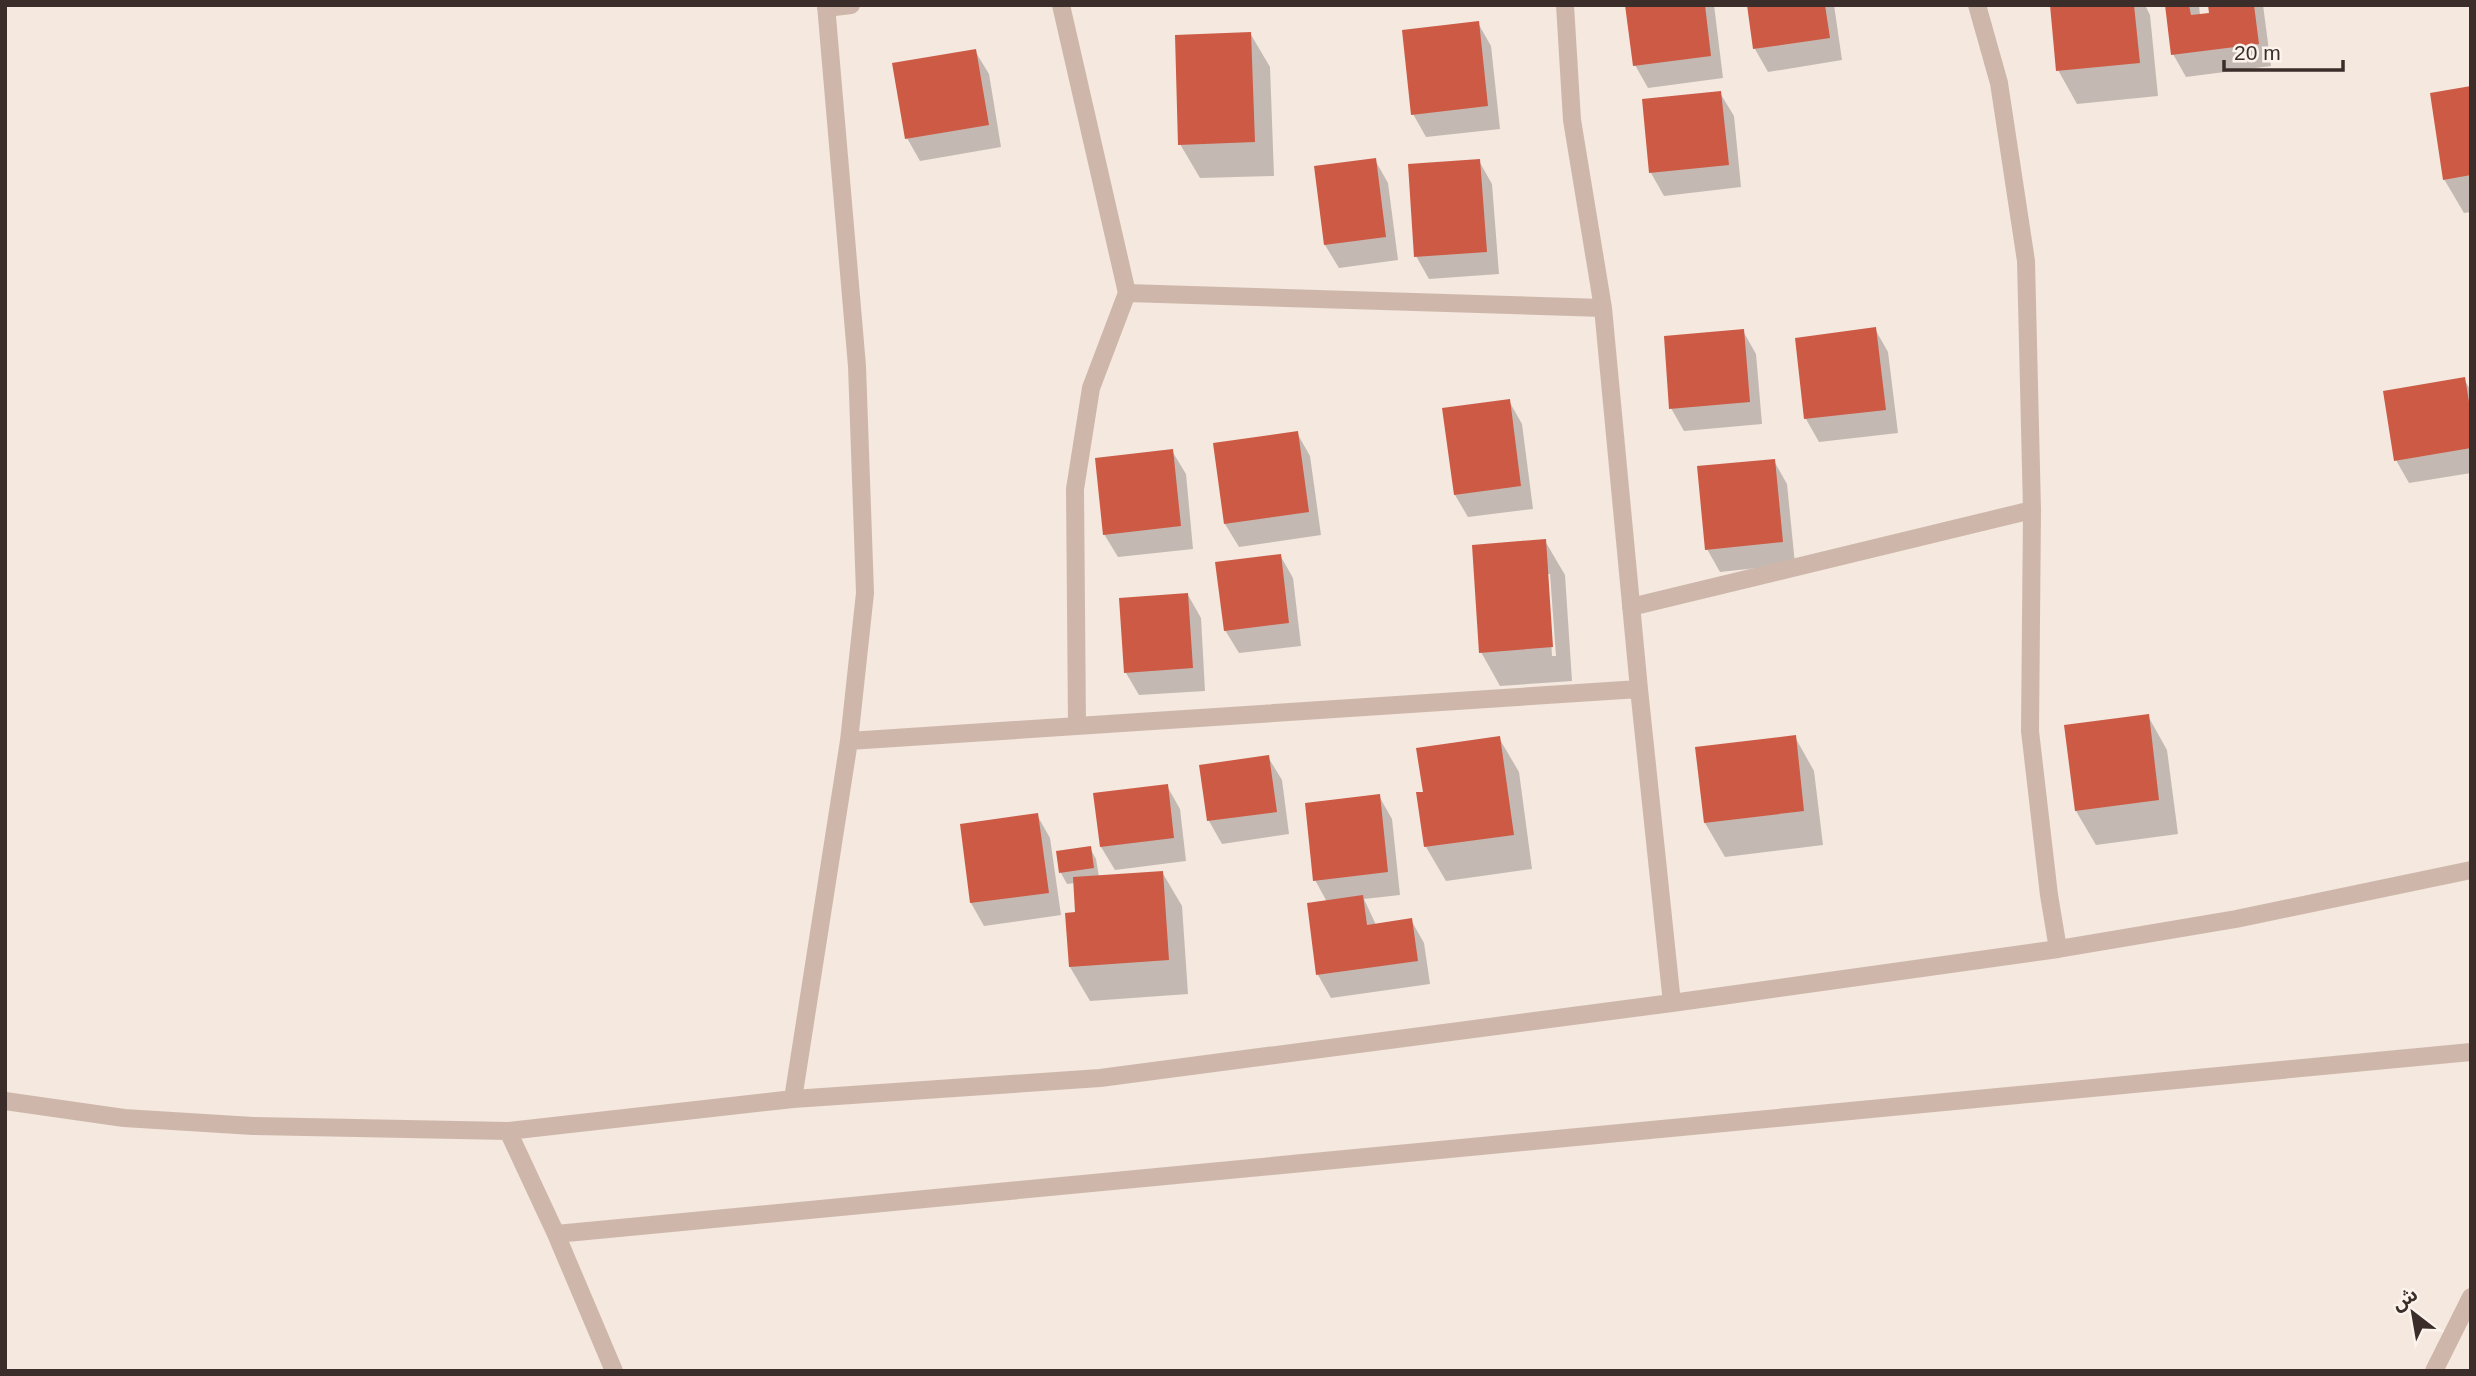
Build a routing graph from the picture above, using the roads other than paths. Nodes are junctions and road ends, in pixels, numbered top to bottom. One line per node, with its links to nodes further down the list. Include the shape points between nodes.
1 (851, 5): 5 (street)
2 (1061, 5): 6 (street)
3 (1565, 5): 7 (street, via 1572,120)
4 (1977, 5): 8 (street, via 1999,83 2026,261)
5 (826, 7): 12 (street, via 857,366 865,593)
6 (1127, 293): 7 (street); 11 (street, via 1091,388 1075,489)
7 (1603, 309): 9 (street)
8 (2032, 510): 9 (street); 14 (street, via 2030,731)
9 (1631, 607): 10 (street)
10 (1639, 689): 11 (street); 15 (street)
11 (1077, 726): 12 (street)
12 (849, 741): 17 (street)
13 (2471, 870): 14 (street, via 2236,919)
14 (2058, 948): 15 (street)
15 (1672, 1003): 17 (street, via 1100,1078)
16 (2471, 1052): 20 (street)
17 (793, 1099): 19 (street)
18 (5, 1101): 19 (street, via 150,1120)
19 (508, 1131): 20 (street)
20 (556, 1234): 22 (street)
21 (2471, 1297): 23 (street)
22 (614, 1371)
23 (2434, 1371)

